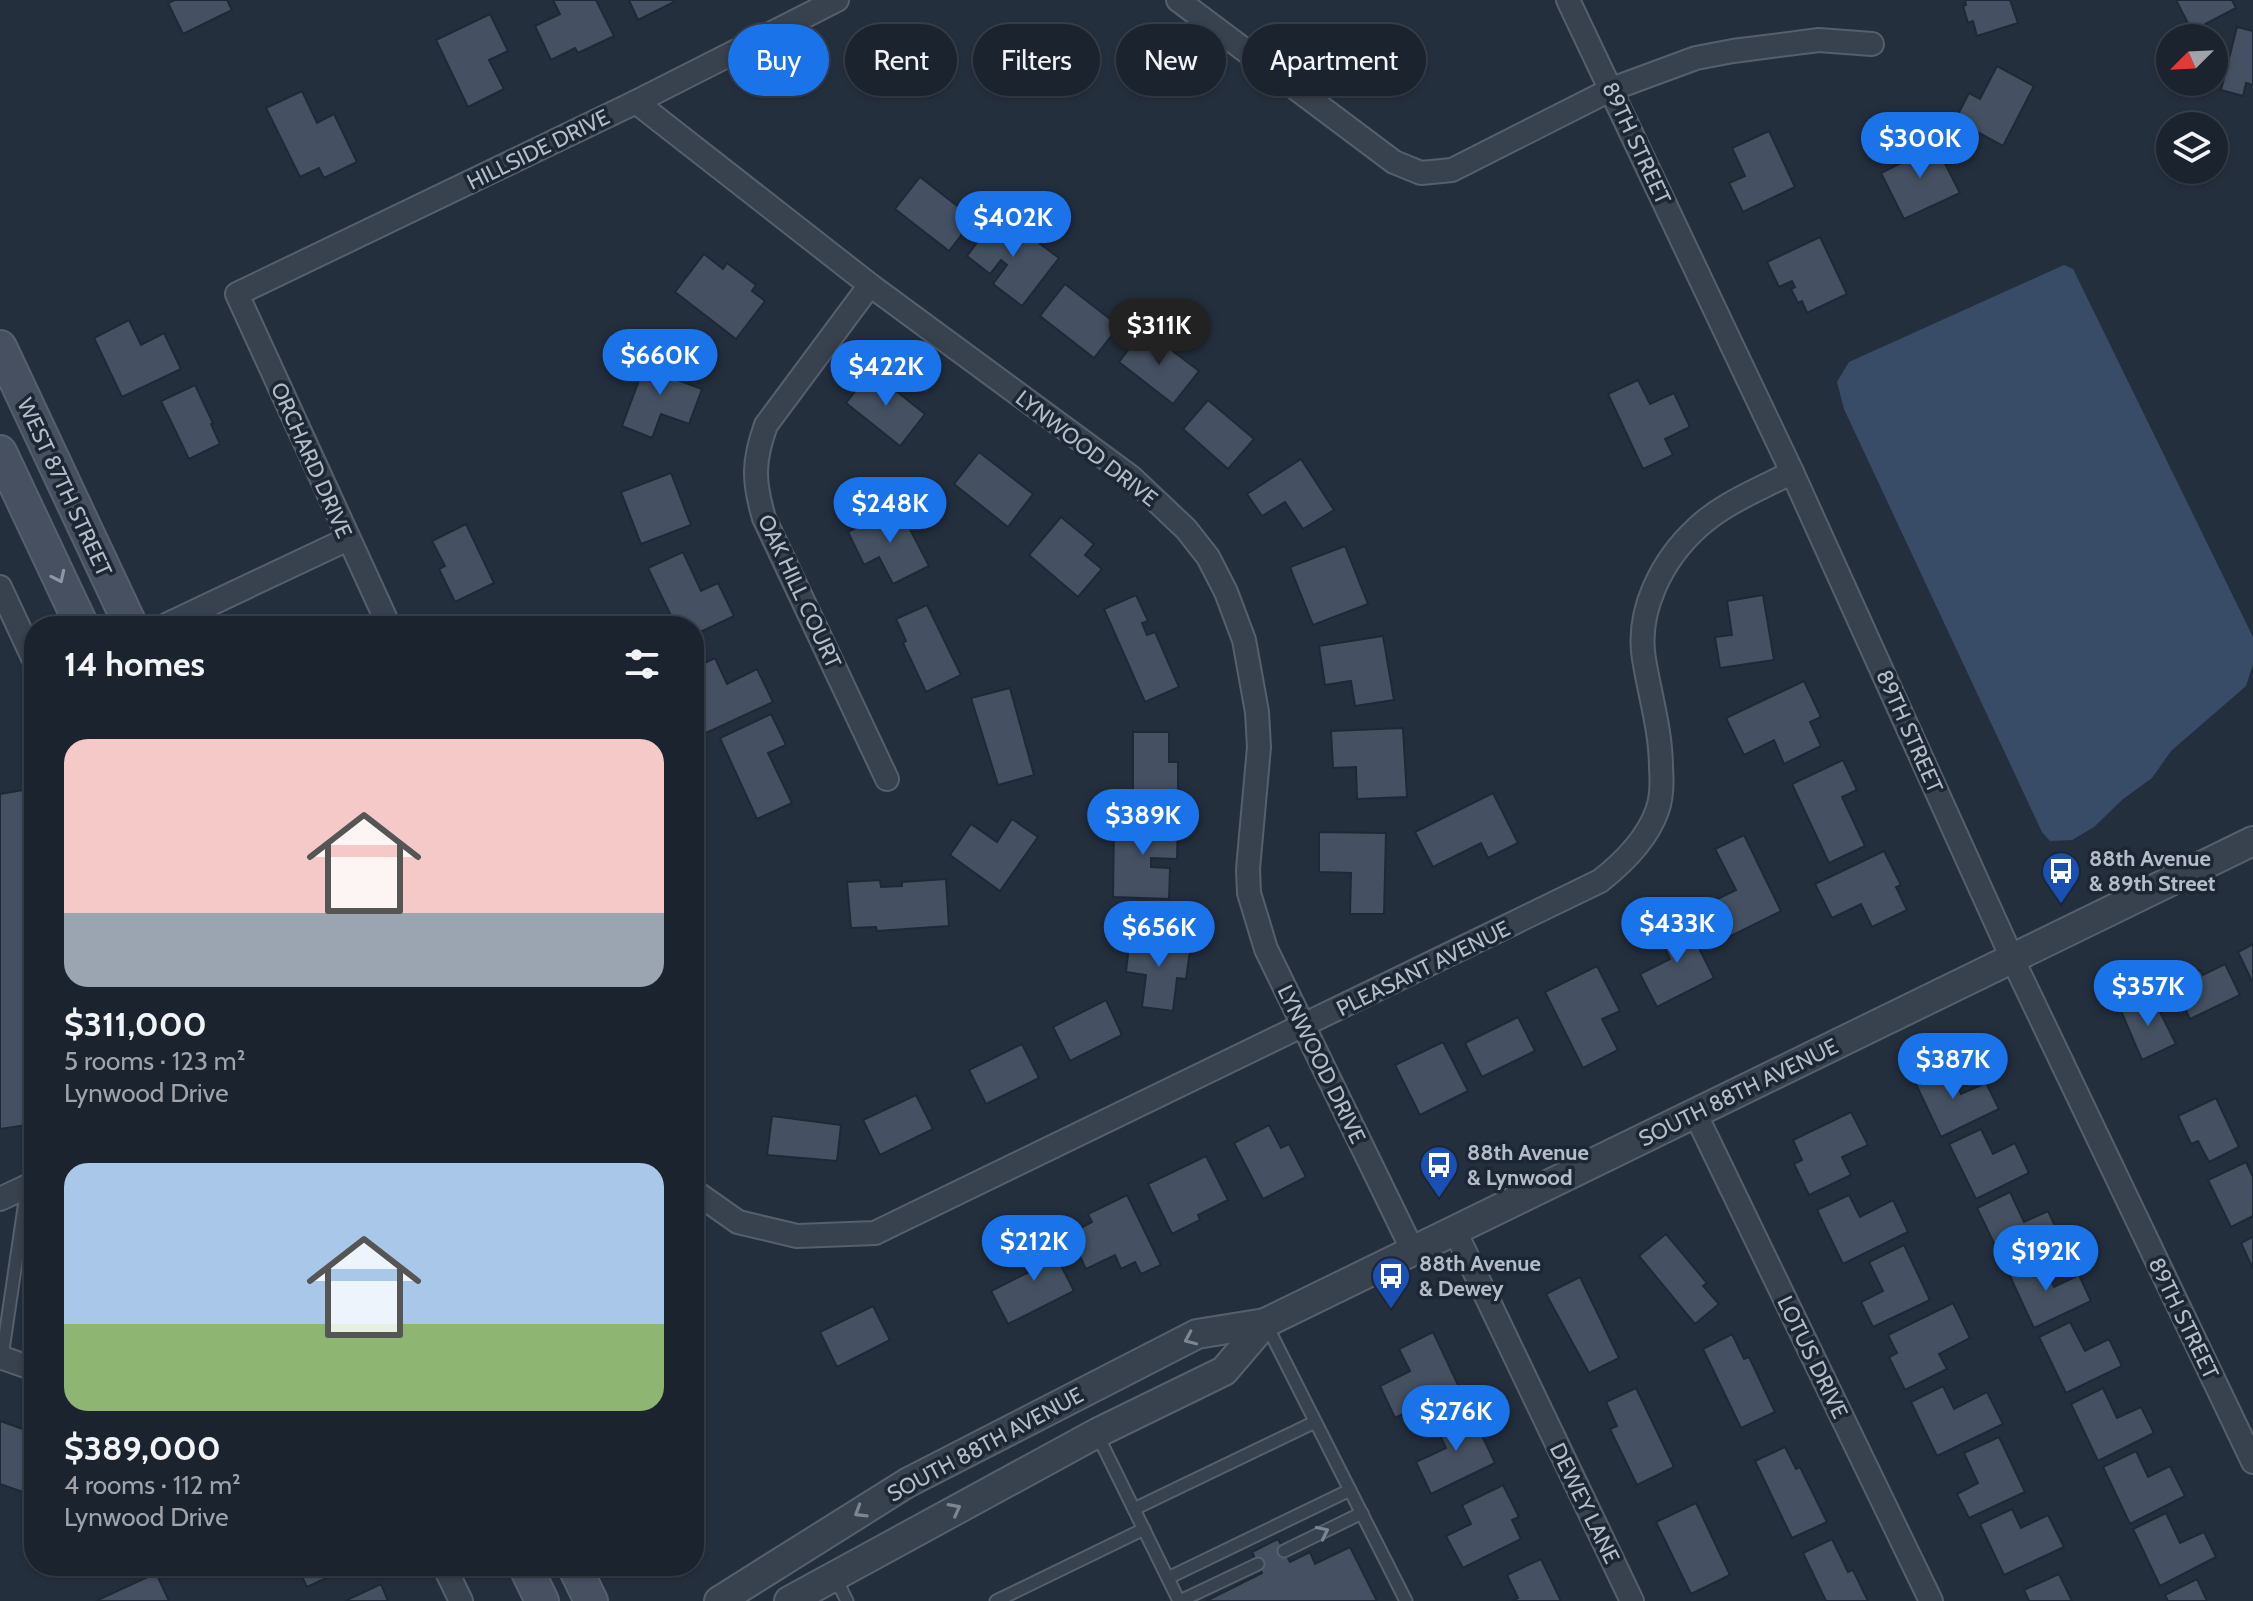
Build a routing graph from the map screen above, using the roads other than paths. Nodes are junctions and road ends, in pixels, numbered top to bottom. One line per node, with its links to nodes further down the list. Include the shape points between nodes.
1 (837, 0): 6 (street, HILLSIDE DRIVE)
2 (1178, 0): 5 (street, via 1394,162 1421,173 1452,170)
3 (1568, 0): 5 (street, 89TH STREET)
4 (1872, 44): 5 (street, via 1819,40 1733,51 1696,58)
5 (1612, 89): 11 (street, 89TH STREET)
6 (636, 102): 7 (street, LYNWOOD DRIVE); 8 (street, HILLSIDE DRIVE)
7 (870, 285): 19 (street, OAK HILL COURT, via 766,425 755,471 764,518); 22 (street, LYNWOOD DRIVE, via 1131,477 1208,557 1244,640 1257,712 1249,893 1266,949)
8 (237, 294): 12 (street, ORCHARD DRIVE)
9 (0, 347): 15 (main road, WEST 87TH STREET)
10 (0, 452): 14 (main road, WEST 87TH STREET, one-way to 14)
11 (1792, 472): 21 (street, 89TH STREET); 22 (street, PLEASANT AVENUE, via 1698,527 1654,585 1643,655 1661,746 1662,783 1657,811 1624,862 1600,881)
12 (348, 539): 16 (street); 17 (street, ORCHARD DRIVE)
13 (0, 587): 18 (street)
14 (77, 616)
15 (126, 616)
16 (185, 616)
17 (384, 616)
18 (24, 639)
19 (887, 779)
20 (2253, 841): 21 (street, SOUTH 88TH AVENUE)
21 (2012, 958): 23 (street, SOUTH 88TH AVENUE); 35 (street, 89TH STREET)
22 (1304, 1027): 25 (street, PLEASANT AVENUE, via 875,1233 797,1236 738,1222); 29 (street, LYNWOOD DRIVE)
23 (1695, 1113): 28 (street, SOUTH 88TH AVENUE); 57 (street, LOTUS DRIVE)
24 (24, 1188): 26 (street)
25 (704, 1198)
26 (0, 1199)
27 (24, 1221): 31 (lane)
28 (1455, 1231): 29 (street, SOUTH 88TH AVENUE); 56 (street, DEWEY LANE)
29 (1413, 1251): 30 (street, SOUTH 88TH AVENUE)
30 (1265, 1323): 33 (lane); 34 (street, SOUTH 88TH AVENUE, via 1224,1371); 50 (street, SOUTH 88TH AVENUE, one-way to 50, via 1197,1334 907,1483)
31 (1, 1357): 32 (street)
32 (24, 1365)
33 (1315, 1422): 36 (lane); 37 (lane)
34 (1097, 1433): 37 (lane); 42 (street, SOUTH 88TH AVENUE, one-way to 34)
35 (2253, 1462)
36 (1350, 1490): 38 (lane); 46 (lane)
37 (1134, 1509): 39 (lane)
38 (1362, 1513): 40 (lane, one-way to 38); 55 (lane)
39 (1144, 1529): 46 (lane); 53 (lane)
40 (1284, 1551)
41 (1258, 1564): 54 (lane)
42 (834, 1575): 51 (street, SOUTH 88TH AVENUE); 52 (lane)
43 (449, 1576): 47 (street)
44 (530, 1576): 48 (main road)
45 (579, 1576): 49 (main road)
46 (1168, 1578): 54 (lane)
47 (461, 1601)
48 (542, 1601)
49 (591, 1601)
50 (719, 1601)
51 (789, 1601)
52 (847, 1601)
53 (996, 1601)
54 (1180, 1601)
55 (1406, 1601)
56 (1632, 1601)
57 (1931, 1601)

